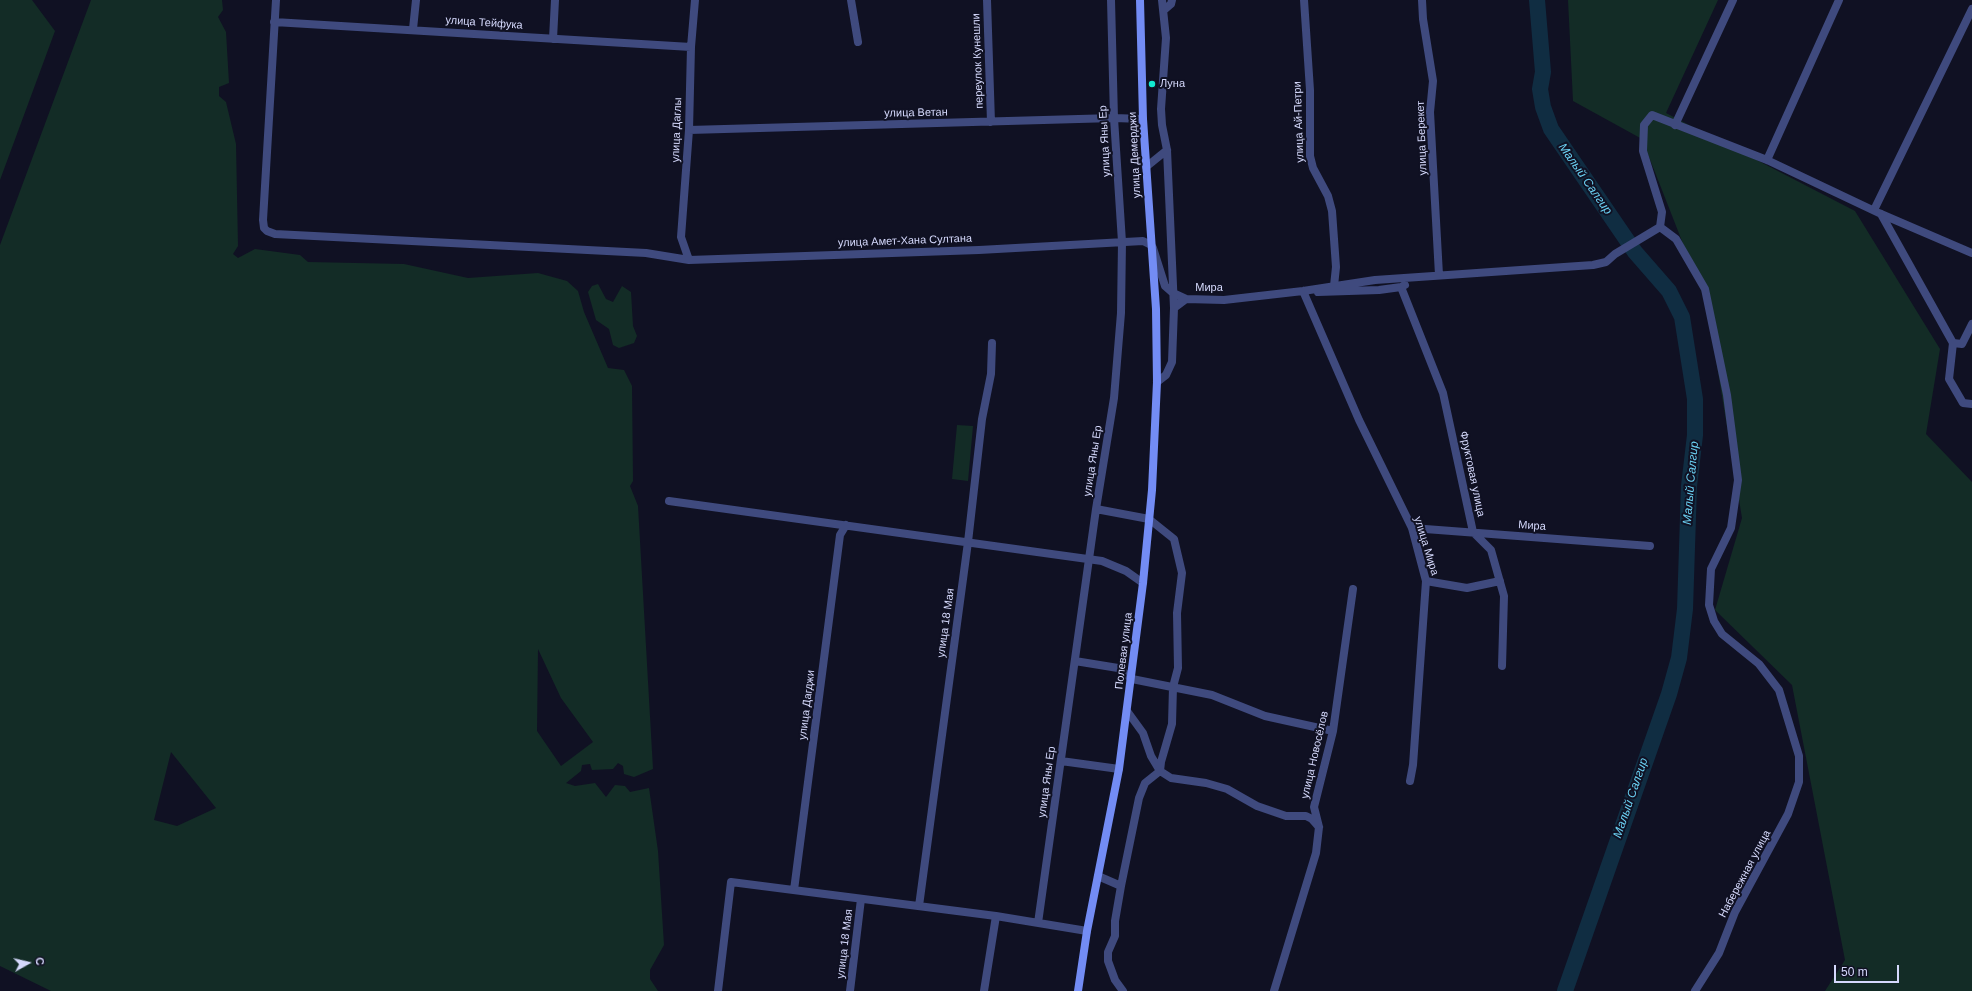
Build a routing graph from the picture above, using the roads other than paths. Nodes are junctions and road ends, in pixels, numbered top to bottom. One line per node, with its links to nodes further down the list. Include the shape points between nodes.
1 (276, 0): 17 (street)
2 (416, 0): 18 (street)
3 (555, 0): 19 (street)
4 (695, 0): 21 (street, улица Даглы)
5 (851, 0): 20 (street)
6 (987, 0): 24 (street, переулок Кунешли)
7 (1111, 0): 22 (street, улица Яны Ер)
8 (1140, 0): 23 (main road, улица Демерджи)
9 (1162, 0): 16 (street)
10 (1172, 0): 16 (street)
11 (1304, 0): 38 (street, улица Ай-Петри, via 1310,90 1310,156 1312,168 1328,196 1332,211 1336,267)
12 (1422, 0): 36 (street, улица Берекет, via 1433,81 1430,112)
13 (1733, 0): 25 (street)
14 (1839, 0): 28 (street)
15 (1972, 9): 30 (street)
16 (1164, 10): 27 (street, via 1166,38 1161,109)
17 (274, 22): 18 (street, улица Тейфука); 35 (street, улица Амет-Хана Султана, via 263,220 267,232 646,253)
18 (413, 29): 19 (street, улица Тейфука)
19 (553, 39): 21 (street, улица Тейфука)
20 (858, 42)
21 (691, 47): 26 (street, улица Даглы)
22 (1114, 118): 23 (street, улица Ветан); 24 (street, улица Ветан); 32 (street, улица Яны Ер)
23 (1143, 120): 29 (main road, улица Демерджи)
24 (991, 122): 26 (street, улица Ветан)
25 (1675, 125): 28 (street); 31 (street, via 1652,115 1644,124 1643,151 1662,212)
26 (689, 130): 35 (street, улица Даглы, via 681,238)
27 (1167, 150): 29 (street); 41 (street)
28 (1767, 160): 30 (street)
29 (1146, 167): 33 (main road, улица Демерджи)
30 (1877, 212): 34 (street); 47 (street)
31 (1660, 227): 36 (street, via 1639,238 1606,262 1593,266); 90 (street, Набережная улица, via 1676,239 1705,289 1727,395 1738,480 1731,528 1711,569 1709,605 1722,634 1759,664 1779,690 1799,756 1799,782 1788,814 1735,912 1719,953)
32 (1122, 242): 33 (street, улица Амет-Хана Султана, via 1143,242); 35 (street, улица Амет-Хана Султана, via 979,250); 51 (street, улица Яны Ер, via 1122,307 1114,398)
33 (1151, 245): 41 (street, via 1165,286); 44 (main road, улица Демерджи)
34 (1972, 253)
35 (689, 260)
36 (1440, 276): 37 (street)
37 (1416, 278): 38 (street); 39 (street)
38 (1334, 286): 40 (street)
39 (1401, 287): 40 (street, via 1328,292); 55 (street, Фруктовая улица, via 1443,393)
40 (1303, 291): 42 (street, Мира, via 1224,300); 54 (street, улица Мира, via 1359,420)
41 (1173, 293): 42 (street); 43 (street)
42 (1186, 299): 43 (street, Мира)
43 (1174, 308): 48 (street, via 1172,362 1166,375)
44 (1156, 309): 48 (main road, Полевая улица)
45 (1972, 324): 47 (street, via 1962,344)
46 (992, 343): 56 (street, улица 18 Мая)
47 (1953, 343): 49 (street, via 1949,379 1963,403)
48 (1157, 382): 52 (main road, Полевая улица)
49 (1972, 404)
50 (669, 501): 53 (street)
51 (1096, 509): 52 (street); 58 (street, улица Яны Ер)
52 (1149, 520): 61 (main road, Полевая улица); 66 (street, via 1174,539 1182,573 1177,613 1178,668)
53 (846, 525): 56 (street); 78 (street, улица Дагджи, via 840,535)
54 (1412, 528): 55 (street, Мира); 59 (street, улица Мира)
55 (1473, 532): 57 (street, Мира); 60 (street, Фруктовая улица, via 1491,550)
56 (968, 542): 58 (street); 80 (street, улица 18 Мая)
57 (1650, 546)
58 (1089, 561): 61 (street, via 1102,561 1114,565); 63 (street, улица Яны Ер)
59 (1426, 581): 60 (street, via 1467,588); 72 (street, улица Мира)
60 (1500, 581): 64 (street, Фруктовая улица, via 1504,596)
61 (1143, 583): 65 (main road, Полевая улица)
62 (1353, 589): 68 (street, улица Новосёлов)
63 (1075, 661): 65 (street, via 1118,668); 69 (street, улица Яны Ер)
64 (1502, 666)
65 (1132, 679): 66 (street); 67 (main road, Полевая улица)
66 (1173, 687): 68 (street, via 1212,695 1265,716); 71 (street, via 1172,724)
67 (1127, 711): 70 (main road, Полевая улица); 71 (street, via 1143,733 1151,756)
68 (1333, 731): 73 (street, улица Новосёлов)
69 (1061, 761): 70 (street); 82 (street, улица Яны Ер)
70 (1119, 769): 76 (main road, Полевая улица)
71 (1160, 771): 74 (street, via 1171,778 1227,789 1257,806 1286,816); 77 (street, via 1146,784 1140,798)
72 (1410, 781)
73 (1314, 807): 74 (street); 75 (street, улица Новосёлов)
74 (1306, 816): 75 (street)
75 (1319, 827): 89 (street, улица Новосёлов, via 1316,853)
76 (1098, 876): 77 (street); 83 (main road, Полевая улица)
77 (1121, 886): 88 (street, via 1115,936 1108,952 1108,961 1115,980)
78 (794, 890): 79 (street); 84 (street, via 731,882)
79 (861, 899): 80 (street); 85 (street, улица 18 Мая)
80 (919, 906): 81 (street)
81 (996, 916): 82 (street); 86 (street)
82 (1038, 923): 83 (street)
83 (1087, 931): 87 (main road, Полевая улица)
84 (718, 991)
85 (850, 991)
86 (984, 991)
87 (1078, 991)
88 (1123, 991)
89 (1274, 991)
90 (1695, 991)

